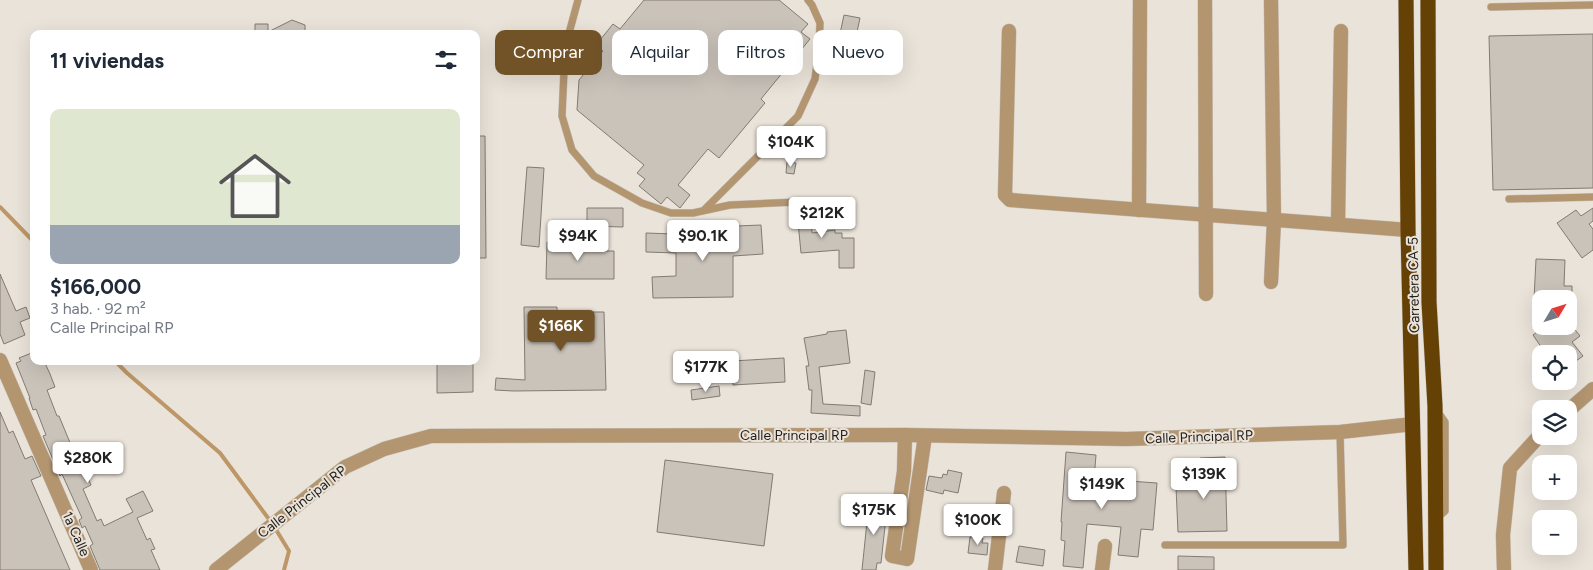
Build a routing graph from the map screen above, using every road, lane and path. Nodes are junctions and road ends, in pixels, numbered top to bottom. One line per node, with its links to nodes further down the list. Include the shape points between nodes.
1 (578, 0): 17 (lane, via 565,48 562,116 572,150 594,176 642,204 671,213 693,213)
2 (808, 0): 17 (lane, via 820,23 815,79 804,106 798,116)
3 (1140, 0): 18 (street)
4 (1205, 0): 19 (street)
5 (1271, 0): 20 (street)
6 (1406, 0): 13 (highway, Carretera CA-5)
7 (1428, 0): 23 (highway, Carretera CA-5)
8 (1545, 3): 9 (lane); 10 (lane)
9 (1593, 5)
10 (1491, 7)
11 (1009, 31): 18 (street, via 1007,198)
12 (1340, 31): 21 (street)
13 (1407, 130): 22 (highway, Carretera CA-5); 23 (highway, via 1413,130 1418,136)
14 (1593, 197): 15 (lane)
15 (1509, 199)
16 (819, 201): 17 (lane)
17 (705, 209)
18 (1139, 210): 19 (street)
19 (1206, 215): 20 (street); 25 (street)
20 (1274, 220): 21 (street); 24 (street)
21 (1338, 224): 22 (street)
22 (1408, 230): 29 (highway, Carretera CA-5)
23 (1429, 269): 35 (highway, Carretera CA-5)
24 (1271, 282)
25 (1206, 294)
26 (0, 360): 39 (street, 1a Calle)
27 (1593, 389): 28 (street)
28 (1577, 403)
29 (1413, 424): 30 (street, Calle Principal RP); 43 (highway, Carretera CA-5)
30 (1340, 432): 32 (street, Calle Principal RP, via 1126,439); 36 (lane, via 1343,545)
31 (905, 435): 32 (street, Calle Principal RP); 38 (street); 40 (street, Calle Principal RP, via 430,436 384,449 346,467)
32 (925, 436): 38 (street)
33 (1532, 444): 46 (street, via 1510,468 1503,535)
34 (1004, 493): 41 (street)
35 (1435, 520): 44 (highway, Carretera CA-5); 45 (highway, via 1446,544)
36 (1165, 545)
37 (1105, 546): 42 (street)
38 (899, 561)
39 (92, 570)
40 (216, 570)
41 (995, 570)
42 (1102, 570)
43 (1416, 570)
44 (1436, 570)
45 (1446, 570)
46 (1504, 570)

